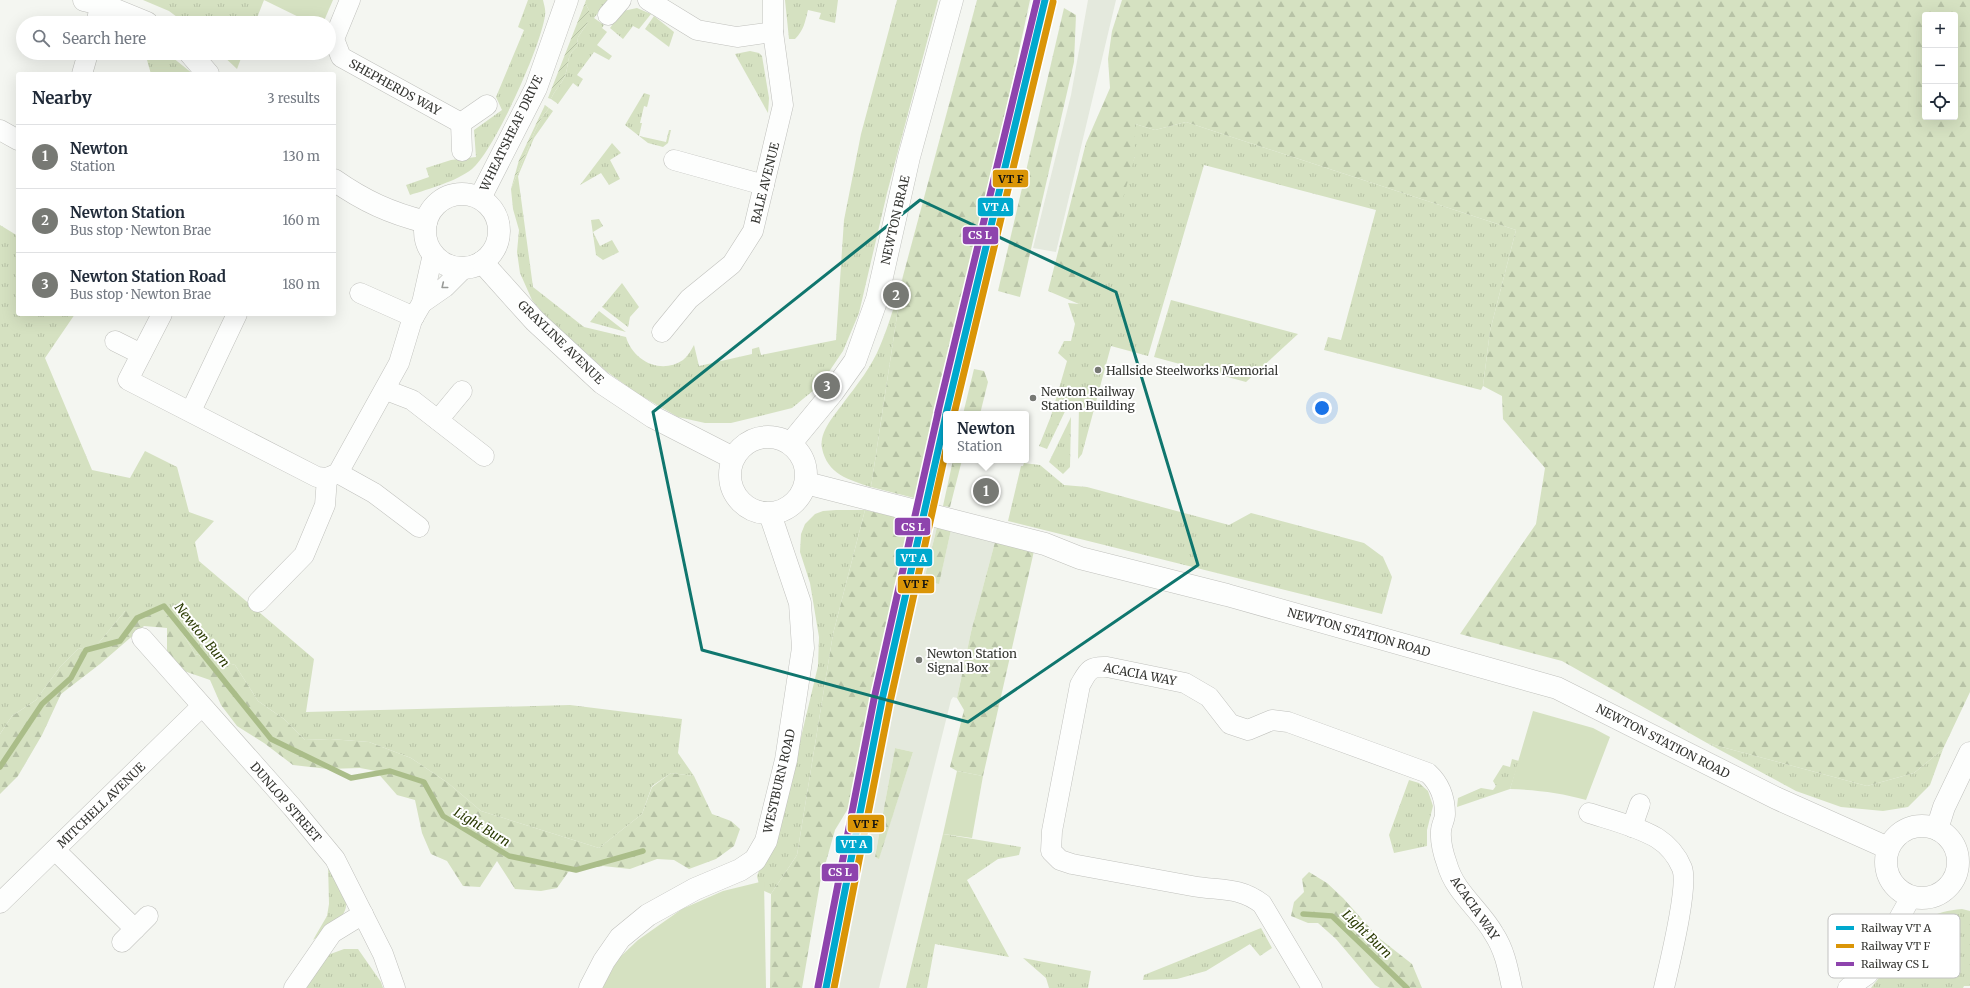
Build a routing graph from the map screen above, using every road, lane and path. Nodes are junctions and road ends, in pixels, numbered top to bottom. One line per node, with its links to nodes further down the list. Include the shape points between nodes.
1 (350, 0): 11 (street, SHEPHERDS WAY)
2 (567, 0): 25 (street, WHEATSHEAF DRIVE, via 536,88)
3 (621, 0): 8 (street)
4 (648, 0): 10 (street, via 696,30 737,37)
5 (773, 0): 10 (street, BALE AVENUE)
6 (952, 0): 40 (street, NEWTON BRAE, via 910,157 875,306 855,361)
7 (94, 9): 9 (street)
8 (608, 14)
9 (120, 16)
10 (773, 32): 24 (street, BALE AVENUE, via 783,105)
11 (336, 34)
12 (336, 44): 18 (street, SHEPHERDS WAY, via 341,57)
13 (86, 60): 15 (street)
14 (196, 60): 16 (street)
15 (83, 72)
16 (206, 72)
17 (487, 105): 18 (street)
18 (461, 123): 21 (street)
19 (0, 130): 20 (street)
20 (16, 139)
21 (462, 151)
22 (674, 160): 24 (street)
23 (336, 181): 26 (street, via 358,197 377,206)
24 (764, 185): 33 (street, BALE AVENUE, via 753,231 732,264 689,299)
25 (480, 198): 26 (street, via 460,194 448,197 437,204); 28 (street, via 494,214 498,226 498,239 493,251)
26 (426, 222): 27 (street, via 427,243)
27 (433, 254): 28 (street, via 446,264 458,268); 30 (street)
28 (474, 264): 30 (street, one-way to 30); 42 (street, GRAYLINE AVENUE, via 602,383 653,417)
29 (360, 293): 30 (street)
30 (418, 310): 36 (street, via 399,363)
31 (161, 316): 35 (street)
32 (235, 316): 38 (street)
33 (662, 332)
34 (115, 341): 35 (street)
35 (141, 354): 38 (street, via 128,380)
36 (386, 390): 39 (street, via 412,400); 43 (street)
37 (462, 391): 39 (street)
38 (191, 411): 43 (street, via 317,477)
39 (438, 420): 41 (street)
40 (791, 443): 42 (street, via 773,436 756,438 741,446); 44 (street, via 799,452 806,467)
41 (484, 456)
42 (733, 458): 45 (street, via 729,472 731,488 738,500 750,510)
43 (333, 475): 46 (street, via 374,493); 47 (street, via 325,505 304,555)
44 (806, 483): 45 (street, via 800,496 791,506 781,512); 55 (street, NEWTON STATION ROAD, via 1045,544 1080,558 1227,595 1557,688 1776,798)
45 (770, 514): 66 (street, WESTBURN ROAD, via 800,603 803,648 786,760 766,841 755,860 740,870 695,889 648,915 620,938)
46 (418, 527)
47 (258, 602)
48 (142, 638): 49 (street, DUNLOP STREET)
49 (201, 707): 56 (street, MITCHELL AVENUE); 60 (street, DUNLOP STREET, via 292,807 335,859)
50 (1970, 753): 54 (street, via 1944,806)
51 (1640, 804): 53 (street)
52 (1588, 813): 53 (street)
53 (1632, 827): 69 (street, via 1658,839 1673,852 1683,869 1683,888)
54 (1937, 829): 55 (street, via 1926,826 1909,829 1895,838); 57 (street, via 1946,834 1957,851)
55 (1888, 848): 58 (street, via 1886,860 1889,877 1900,891)
56 (55, 850): 59 (street, MITCHELL AVENUE); 62 (street)
57 (1962, 881): 58 (street, via 1931,897)
58 (1911, 897): 61 (street)
59 (0, 903)
60 (363, 914): 64 (street, via 332,933); 65 (street, DUNLOP STREET, via 383,954)
61 (1902, 914)
62 (135, 929)
63 (1862, 978): 70 (street)
64 (294, 988)
65 (395, 988)
66 (590, 988)
67 (1312, 988): 68 (street, ACACIA WAY, via 1265,909 1252,896 1232,890 1072,864 1060,860 1051,851 1052,831 1080,685 1088,671 1096,666 1107,667 1185,683 1209,696 1230,724 1248,730 1272,720 1288,722 1428,773 1438,782 1443,795 1445,814 1441,830 1447,866 1454,883 1494,933 1505,954)
68 (1512, 988)
69 (1664, 988)
70 (1848, 988)

